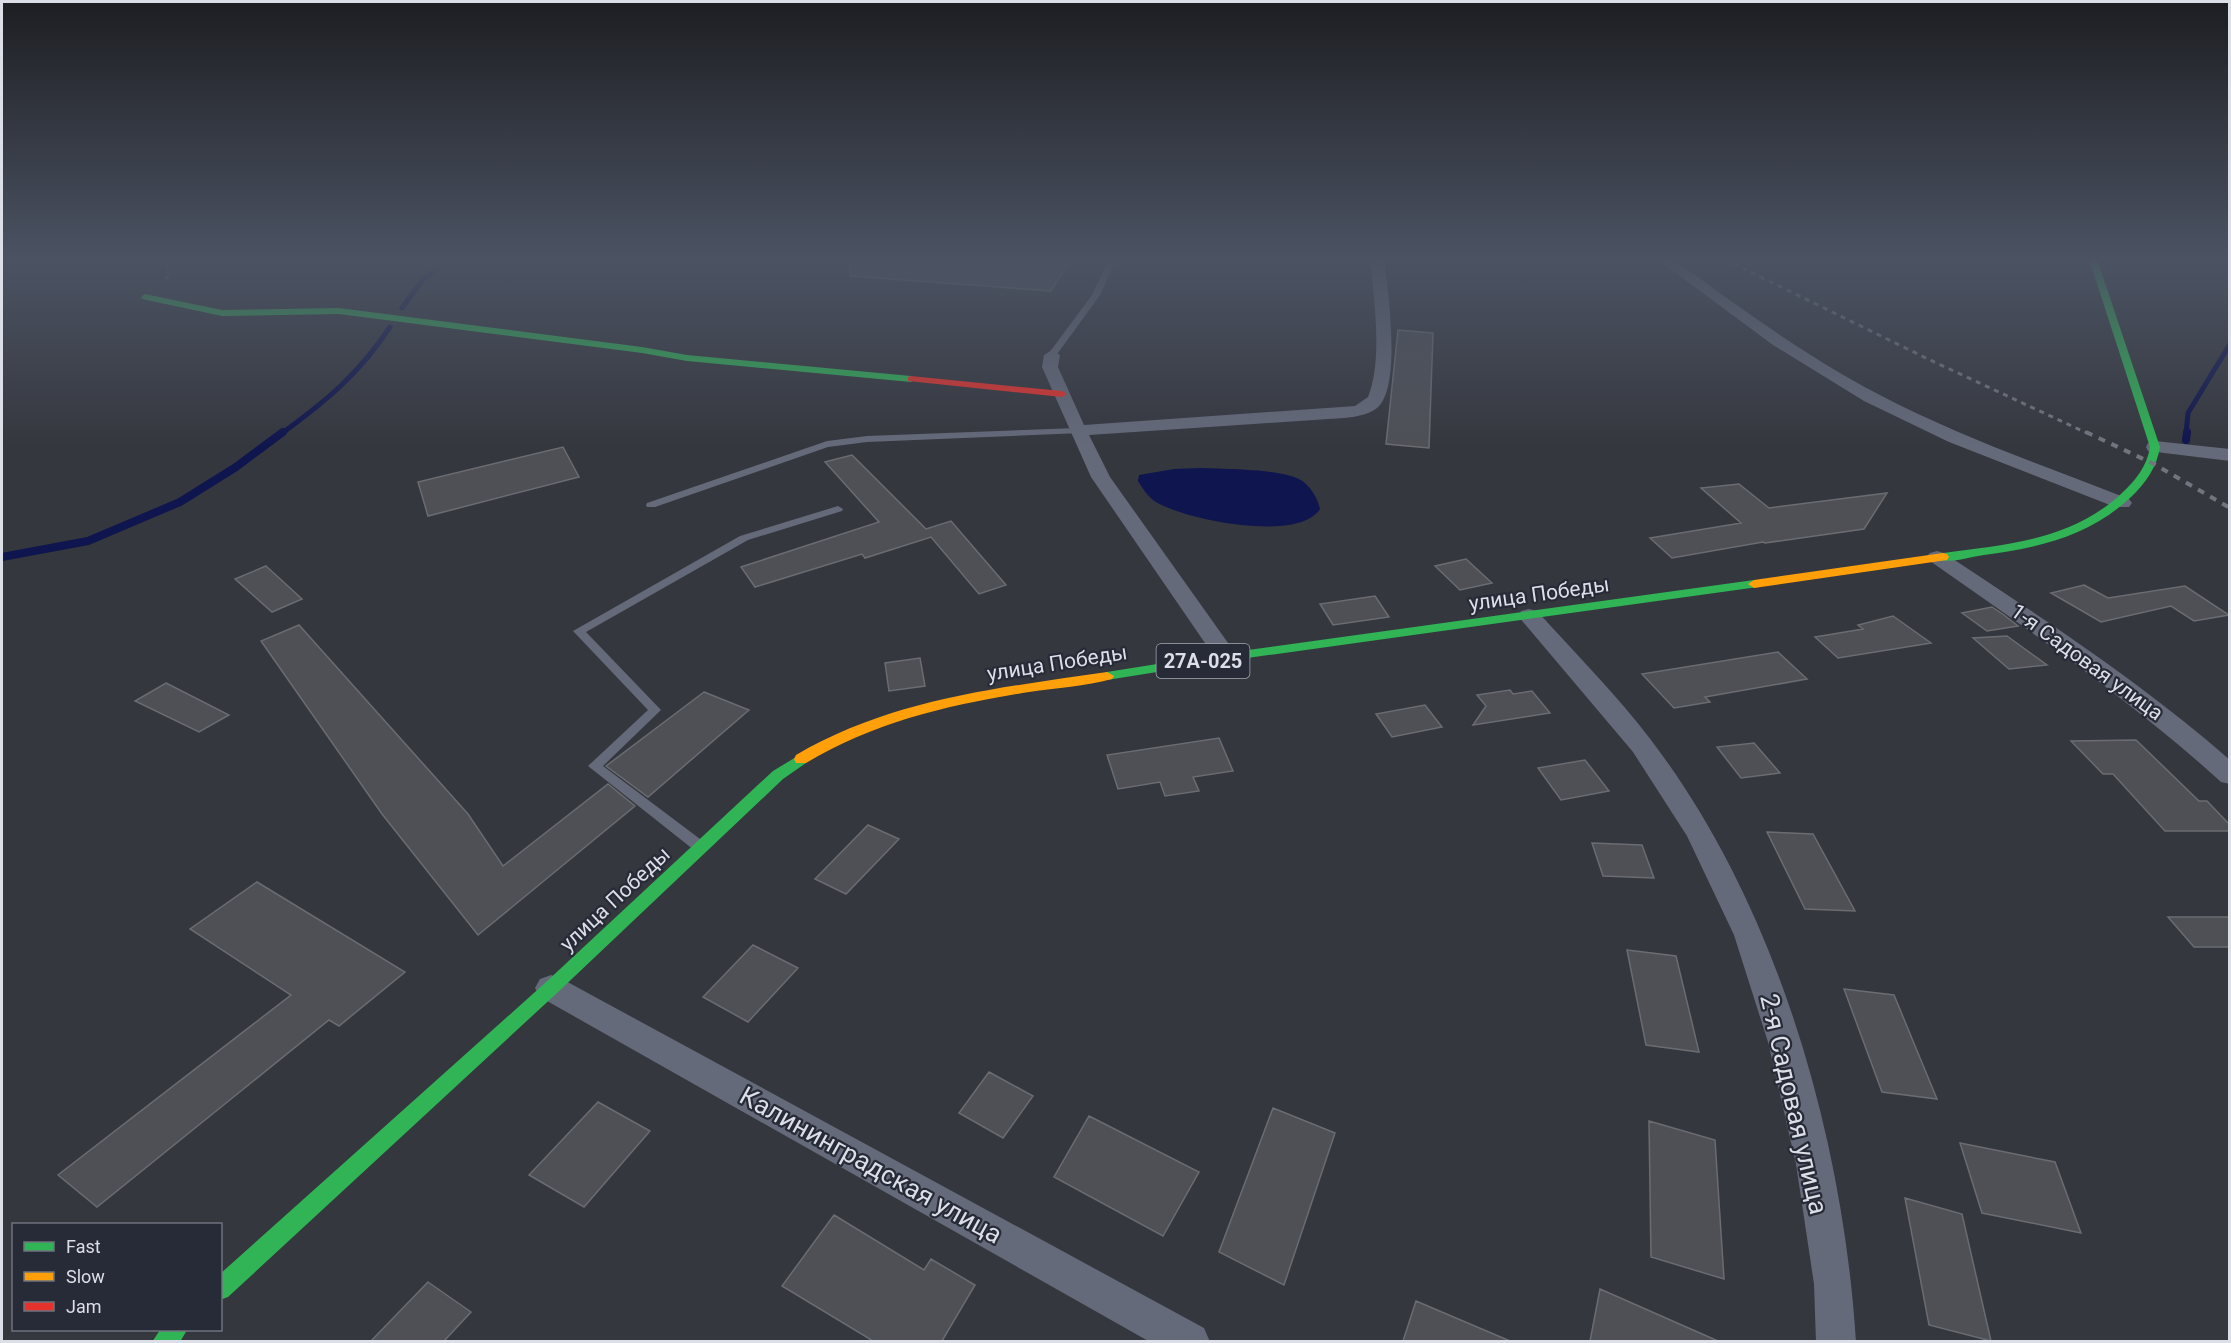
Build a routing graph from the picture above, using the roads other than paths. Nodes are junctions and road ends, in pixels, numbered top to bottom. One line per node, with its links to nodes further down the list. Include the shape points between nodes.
1 (422, 322): 7 (main road, via 687,358)
2 (1076, 322): 6 (lane)
3 (1380, 322): 8 (street, via 1382,376 1377,399 1354,411)
4 (1755, 322): 11 (street, via 1836,377 1900,413)
5 (2114, 322): 9 (main road)
6 (1052, 355): 7 (street, via 1050,367)
7 (1062, 394): 8 (street)
8 (1078, 431): 12 (lane, via 843,441); 16 (street, via 1101,477)
9 (2155, 447): 10 (street); 11 (main road, улица Победы / 27А-025, via 2154,464)
10 (2229, 455)
11 (2122, 502): 14 (main road, улица Победы / 27А-025, via 2100,520 2074,533 2034,544)
12 (651, 505)
13 (838, 509): 18 (lane, via 744,538 579,631 655,710 595,766)
14 (1937, 557): 15 (main road, улица Победы / 27А-025); 17 (street, 1-я Садовая улица, via 2119,682 2184,733)
15 (1528, 616): 16 (main road, улица Победы / 27А-025); 22 (street, 2-я Садовая улица, via 1642,746 1699,833 1749,935 1785,1042 1814,1164 1833,1284)
16 (1226, 657): 18 (main road, улица Победы / 27А-025, via 966,698 871,724 823,744 778,775)
17 (2229, 775)
18 (701, 847): 19 (main road, улица Победы / 27А-025)
19 (551, 988): 20 (main road, улица Победы / 27А-025); 21 (street, Калининградская улица)
20 (222, 1287)
21 (1190, 1341)
22 (1836, 1341)

